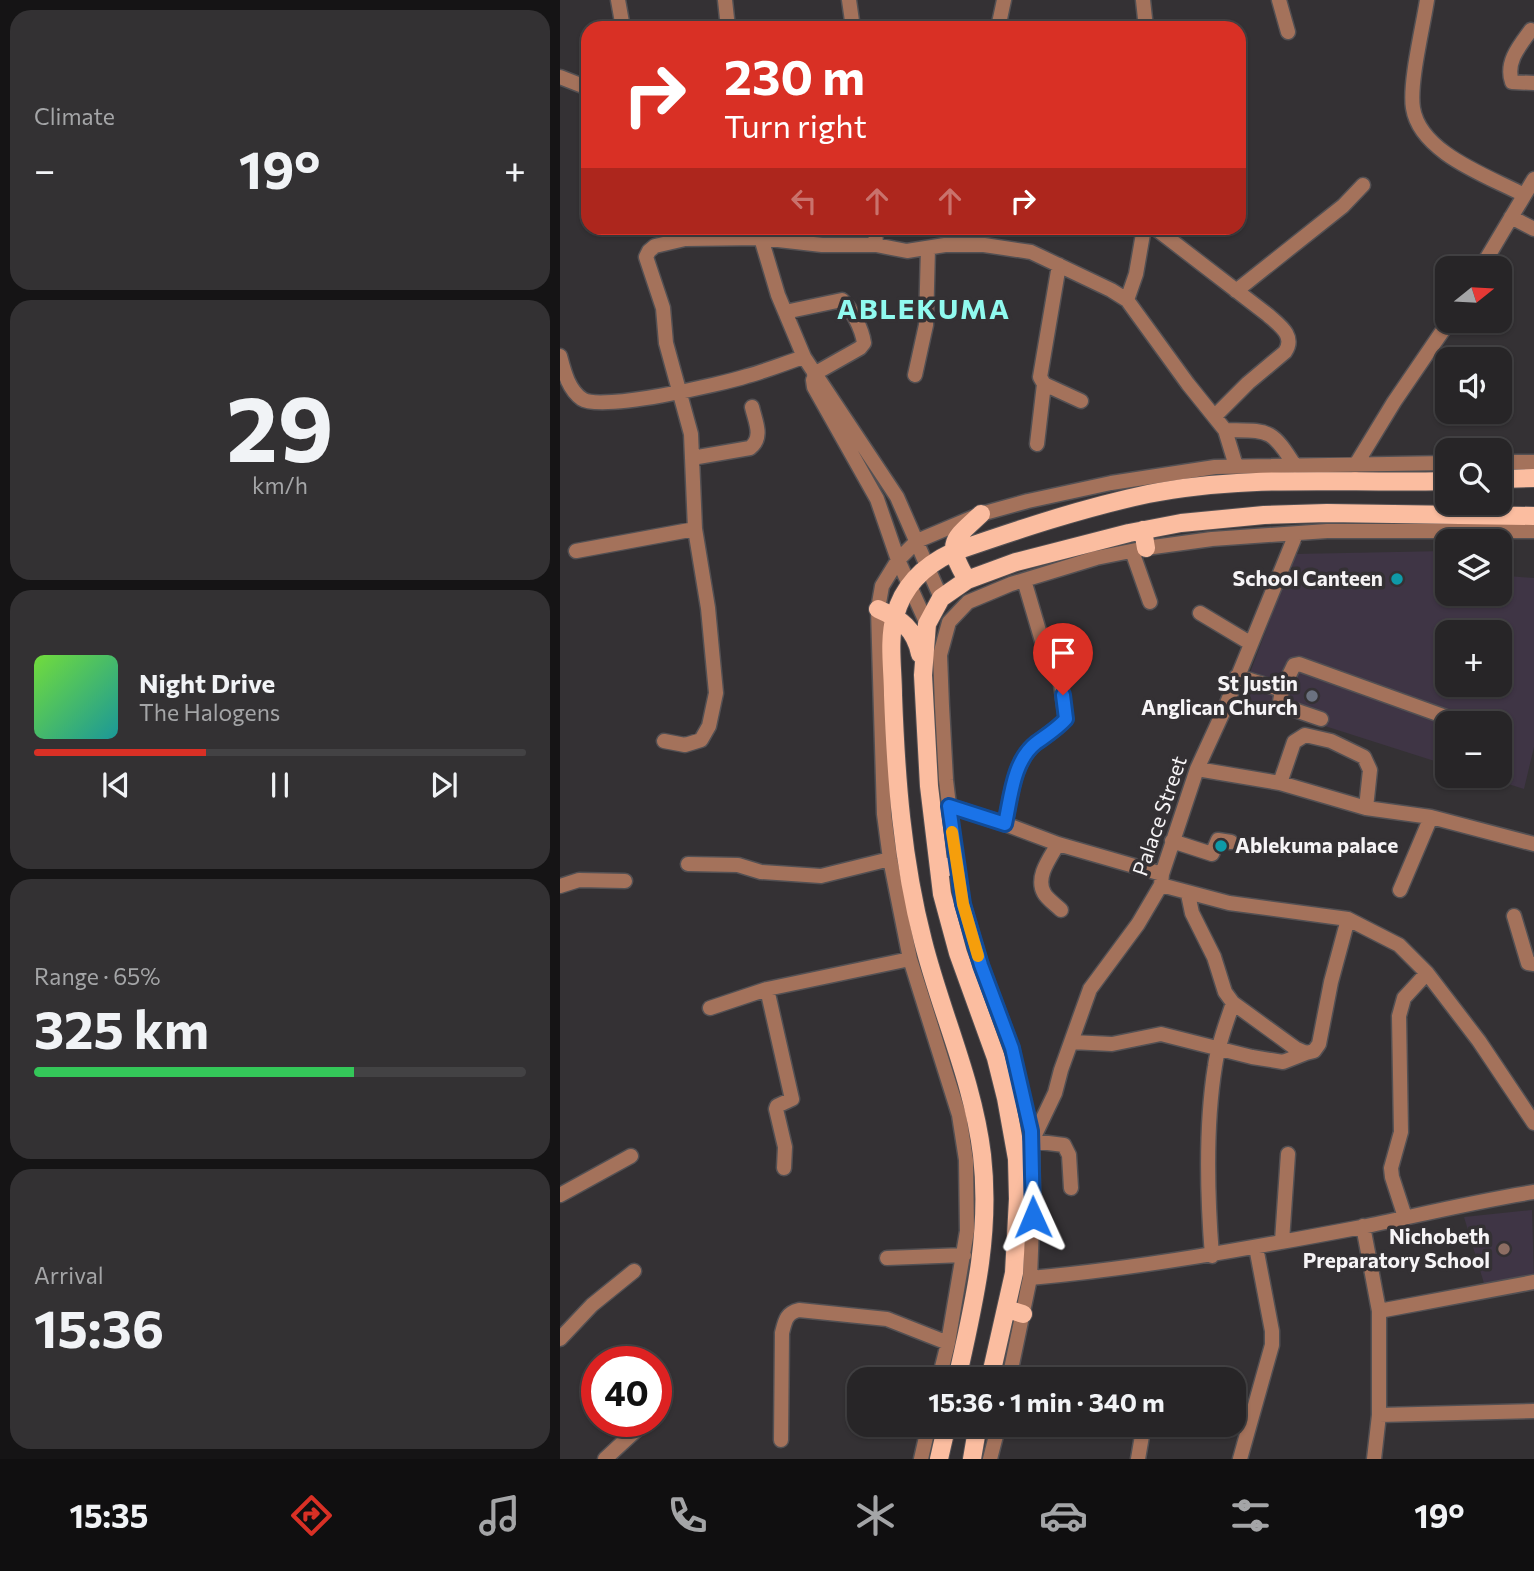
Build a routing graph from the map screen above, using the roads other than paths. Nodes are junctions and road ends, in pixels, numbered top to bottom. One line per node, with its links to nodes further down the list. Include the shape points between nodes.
1 (618, 0): 8 (street)
2 (725, 0): 9 (street)
3 (849, 0): 10 (street)
4 (1004, 0): 11 (street)
5 (1143, 0): 12 (street)
6 (1279, 0): 14 (street)
7 (1427, 0): 20 (street, via 1413,86 1416,121 1424,135 1452,157)
8 (622, 21)
9 (727, 21)
10 (852, 21)
11 (1000, 21)
12 (1145, 21)
13 (1531, 30): 16 (street, via 1516,50 1510,77 1512,82)
14 (1288, 32)
15 (560, 77): 17 (street)
16 (1534, 83)
17 (581, 85)
18 (1534, 179): 20 (street)
19 (1363, 185): 33 (street)
20 (1524, 195): 21 (street)
21 (1511, 217): 22 (street); 31 (street)
22 (1534, 229)
23 (734, 235): 41 (street, via 661,243 646,257 663,307)
24 (760, 235): 35 (street)
25 (770, 235): 29 (street, via 822,245)
26 (875, 235): 29 (street)
27 (1143, 235): 34 (street)
28 (1164, 235): 33 (street)
29 (876, 245): 30 (street, via 907,251)
30 (928, 248): 32 (street, via 997,246 1031,252); 39 (street, via 926,325)
31 (1488, 256)
32 (1059, 265): 34 (street); 40 (street, via 1040,377)
33 (1236, 291): 44 (street, via 1284,329 1289,346)
34 (1127, 300): 44 (street)
35 (785, 312): 38 (street); 38 (street, via 842,300 863,336 860,348)
36 (1441, 333): 53 (street)
37 (560, 356): 41 (street, via 570,386 583,400 620,401)
38 (810, 366): 41 (street); 64 (street, via 897,497); 68 (street, via 814,387 877,499)
39 (915, 375)
40 (1044, 384): 42 (street); 46 (street)
41 (678, 391): 47 (street, via 691,435)
42 (1081, 401)
43 (752, 407): 47 (street, via 759,435 756,443)
44 (1215, 416): 45 (street)
45 (1225, 429): 51 (street); 52 (street, via 1265,431 1274,436)
46 (1037, 444)
47 (692, 458): 61 (street)
48 (1512, 462): 49 (street)
49 (1534, 462)
50 (1435, 463): 53 (street)
51 (1236, 466): 52 (street); 54 (street)
52 (1295, 466): 53 (street)
53 (1354, 466)
54 (1192, 470): 58 (main road); 59 (street, via 1087,488)
55 (1534, 478): 56 (main road)
56 (1512, 479)
57 (1435, 481): 58 (main road, via 1261,482)
58 (1195, 488): 67 (main road, via 1149,494 1053,519)
59 (981, 514): 64 (street); 67 (main road, via 957,537)
60 (1534, 516): 65 (main road, via 1264,515 1181,523)
61 (695, 529): 66 (street); 84 (street, via 716,693 701,740 685,745)
62 (1534, 531): 63 (street)
63 (1296, 534): 65 (street); 78 (street, Palace Street)
64 (917, 541): 68 (street); 69 (street)
65 (1140, 543): 70 (main road, via 1016,562); 71 (street); 74 (street)
66 (576, 551)
67 (953, 552): 69 (main road); 70 (main road)
68 (898, 560): 72 (street); 75 (street, via 882,586)
69 (929, 566): 72 (main road); 73 (street)
70 (967, 580): 73 (main road)
71 (1024, 580): 87 (street, via 978,597 949,622 940,655); 90 (street, via 1042,640 1059,670 1066,719 1034,744 1023,760)
72 (908, 584): 75 (main road); 77 (street)
73 (941, 598): 77 (main road)
74 (1150, 603)
75 (886, 613): 79 (main road, via 915,636); 95 (street, via 883,801); 115 (main road, via 892,642 902,834 910,884 939,998)
76 (1200, 613): 78 (street)
77 (927, 624): 79 (main road)
78 (1250, 643): 80 (street, Palace Street)
79 (923, 675): 97 (main road, via 929,786)
80 (1237, 676): 81 (street); 85 (street, Palace Street)
81 (1282, 690): 82 (street, via 1291,668 1298,664); 83 (street, via 1279,699 1283,706)
82 (1435, 713)
83 (1321, 719)
84 (664, 741)
85 (1197, 769): 86 (street); 91 (street, Palace Street)
86 (1280, 783): 88 (street); 88 (street, via 1294,742 1305,735 1331,741 1364,757 1370,770)
87 (949, 806): 90 (street); 97 (street)
88 (1366, 808): 89 (street)
89 (1431, 817): 94 (street); 101 (street)
90 (1005, 824): 93 (street)
91 (1172, 841): 92 (street, via 1212,855 1218,840); 98 (street, Palace Street)
92 (1231, 842)
93 (1058, 844): 98 (street); 103 (street, via 1041,883)
94 (1534, 844)
95 (890, 859): 96 (street, via 821,876); 106 (street)
96 (688, 864)
97 (947, 867): 118 (street, via 1012,1048); 136 (main road, via 942,894 996,1058 1014,1133 1018,1199)
98 (1161, 880): 102 (street); 112 (street, Palace Street, via 1138,924 1090,989)
99 (625, 881): 100 (street, via 579,880)
100 (560, 886)
101 (1400, 890)
102 (1188, 894): 105 (street); 110 (street, via 1192,914)
103 (1060, 910)
104 (1514, 916): 107 (street, via 1528,963)
105 (1348, 919): 108 (street, via 1399,945); 114 (street, via 1319,1044)
106 (910, 959): 109 (street); 116 (street)
107 (1534, 964)
108 (1427, 973): 117 (street); 125 (street, via 1405,998 1399,1016 1401,1132 1391,1168)
109 (767, 989): 111 (street); 121 (street, via 792,1099 776,1109 785,1147)
110 (1233, 1003): 113 (street); 114 (street)
111 (710, 1008)
112 (1071, 1042): 113 (street, via 1112,1044 1161,1034); 118 (street, Palace Street, via 1055,1093)
113 (1219, 1048): 114 (street, via 1283,1062); 130 (street, via 1209,1126)
114 (1306, 1053)
115 (960, 1054): 116 (main road); 140 (main road, via 976,1115 986,1204 983,1252)
116 (942, 1059): 129 (street, via 967,1160)
117 (1534, 1123)
118 (1032, 1141): 122 (street, via 1064,1144); 133 (street)
119 (1288, 1154): 127 (street)
120 (631, 1156): 124 (street)
121 (784, 1168)
122 (1071, 1188)
123 (1534, 1192): 125 (street)
124 (560, 1195)
125 (1405, 1217): 126 (street)
126 (1363, 1226): 127 (street); 135 (street)
127 (1282, 1241): 128 (street)
128 (1256, 1247): 130 (street); 152 (street, via 1272,1345)
129 (964, 1255): 131 (street); 138 (street)
130 (1212, 1256): 133 (street)
131 (887, 1258)
132 (634, 1271): 137 (street)
133 (1030, 1278): 136 (street)
134 (1534, 1282): 135 (street)
135 (1379, 1311): 144 (street)
136 (1015, 1312): 141 (main road); 142 (street)
137 (560, 1339)
138 (948, 1343): 139 (street); 151 (street, via 887,1319 792,1312 782,1333)
139 (942, 1367)
140 (959, 1367)
141 (994, 1367)
142 (1010, 1367)
143 (1534, 1411): 144 (street)
144 (1379, 1415): 159 (street)
145 (629, 1437): 153 (street)
146 (926, 1437): 154 (street)
147 (944, 1437): 155 (main road)
148 (976, 1437): 156 (main road)
149 (996, 1437): 157 (street)
150 (1142, 1437): 158 (street)
151 (781, 1440)
152 (1245, 1457)
153 (606, 1459)
154 (921, 1459)
155 (939, 1459)
156 (972, 1459)
157 (990, 1459)
158 (1138, 1459)
159 (1374, 1459)

